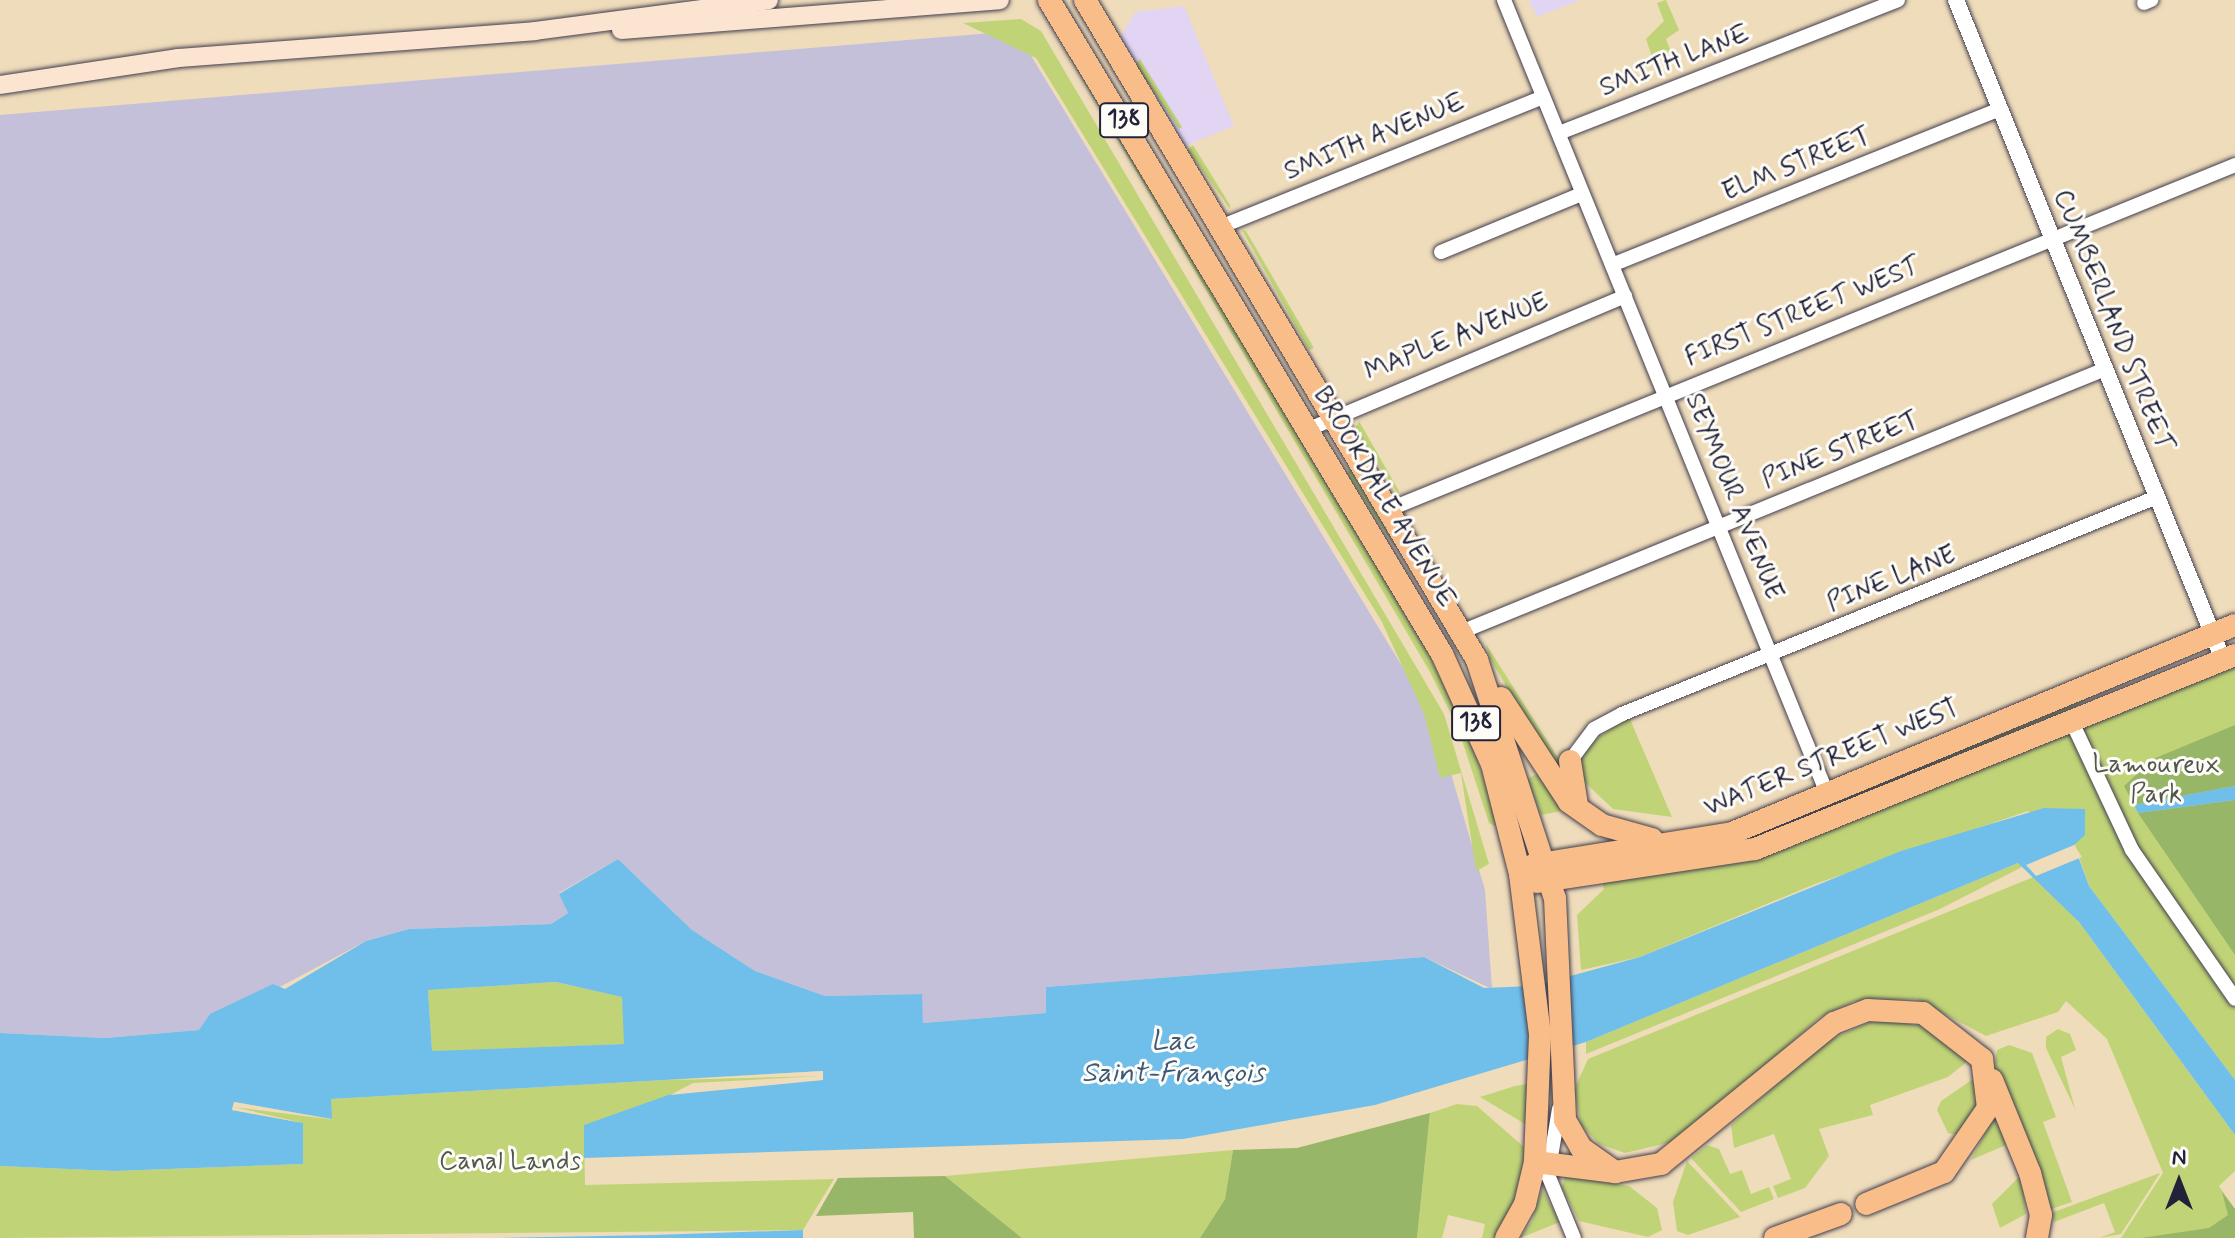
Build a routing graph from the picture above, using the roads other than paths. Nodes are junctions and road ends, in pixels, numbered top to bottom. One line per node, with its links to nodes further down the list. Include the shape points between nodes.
1 (769, 0): 8 (main road)
2 (1000, 0): 8 (main road, via 743,25)
3 (1049, 0): 23 (main road, BROOKDALE AVENUE / 138)
4 (1085, 0): 15 (main road, BROOKDALE AVENUE / 138)
5 (1504, 0): 10 (street, SEYMOUR AVENUE)
6 (1898, 0): 12 (street, SMITH LANE)
7 (1956, 0): 11 (street, CUMBERLAND STREET)
8 (535, 31): 9 (main road, via 178,58)
9 (0, 85)
10 (1543, 97): 12 (street, SEYMOUR AVENUE); 15 (street, SMITH AVENUE)
11 (2000, 109): 16 (street, CUMBERLAND STREET); 18 (street, ELM STREET)
12 (1559, 133): 14 (street, SEYMOUR AVENUE)
13 (2235, 165): 16 (street, FIRST STREET WEST)
14 (1582, 194): 17 (street); 18 (street, SEYMOUR AVENUE)
15 (1225, 225): 22 (main road, BROOKDALE AVENUE / 138)
16 (2052, 237): 20 (street, CUMBERLAND STREET); 21 (street, FIRST STREET WEST)
17 (1441, 252)
18 (1612, 265): 19 (street, SEYMOUR AVENUE)
19 (1625, 296): 21 (street, SEYMOUR AVENUE); 22 (street, MAPLE AVENUE)
20 (2105, 369): 24 (street, CUMBERLAND STREET); 26 (street, PINE STREET)
21 (1665, 395): 25 (street, FIRST STREET WEST); 26 (street, SEYMOUR AVENUE)
22 (1336, 415): 23 (street, MAPLE AVENUE); 25 (main road, BROOKDALE AVENUE / 138)
23 (1309, 429): 39 (main road, BROOKDALE AVENUE / 138, via 1469,707 1501,791)
24 (2157, 497): 29 (street, CUMBERLAND STREET); 30 (street, PINE LANE)
25 (1390, 509): 28 (main road, BROOKDALE AVENUE / 138)
26 (1719, 527): 28 (street, PINE STREET); 30 (street, SEYMOUR AVENUE)
27 (2235, 625): 29 (main road, WATER STREET WEST)
28 (1461, 632): 32 (main road, BROOKDALE AVENUE / 138)
29 (2212, 635): 31 (street, CUMBERLAND STREET); 35 (main road, WATER STREET WEST)
30 (1772, 656): 34 (street, PINE LANE, via 1622,714 1594,729); 35 (street, SEYMOUR AVENUE)
31 (2229, 658): 33 (main road, WATER STREET WEST)
32 (1477, 660): 36 (main road); 38 (main road, BROOKDALE AVENUE / 138)
33 (2072, 722): 38 (main road, WATER STREET WEST, via 1755,849); 40 (street, via 2132,850)
34 (1570, 761): 36 (main road)
35 (1826, 791): 37 (main road, WATER STREET WEST, via 1732,833)
36 (1581, 813): 37 (main road, via 1634,836)
37 (1684, 843): 38 (main road, WATER STREET WEST)
38 (1548, 872): 39 (main road, WATER STREET WEST); 42 (main road, BROOKDALE AVENUE / 138, via 1563,964)
39 (1520, 874): 43 (main road, BROOKDALE AVENUE / 138, via 1535,971)
40 (2235, 999)
41 (1989, 1071): 44 (main road, via 1976,1050 1923,1013 1851,1015 1820,1032 1683,1151 1661,1164); 45 (main road, via 1988,1108 1956,1162); 50 (main road, via 2030,1173 2041,1215)
42 (1562, 1095): 43 (street); 44 (main road, BROOKDALE AVENUE, via 1574,1140)
43 (1542, 1163): 44 (main road); 47 (main road, BROOKDALE AVENUE); 48 (street)
44 (1615, 1172)
45 (1866, 1204)
46 (1841, 1214): 49 (main road)
47 (1506, 1238)
48 (1574, 1238)
49 (1775, 1238)
50 (2037, 1238)

